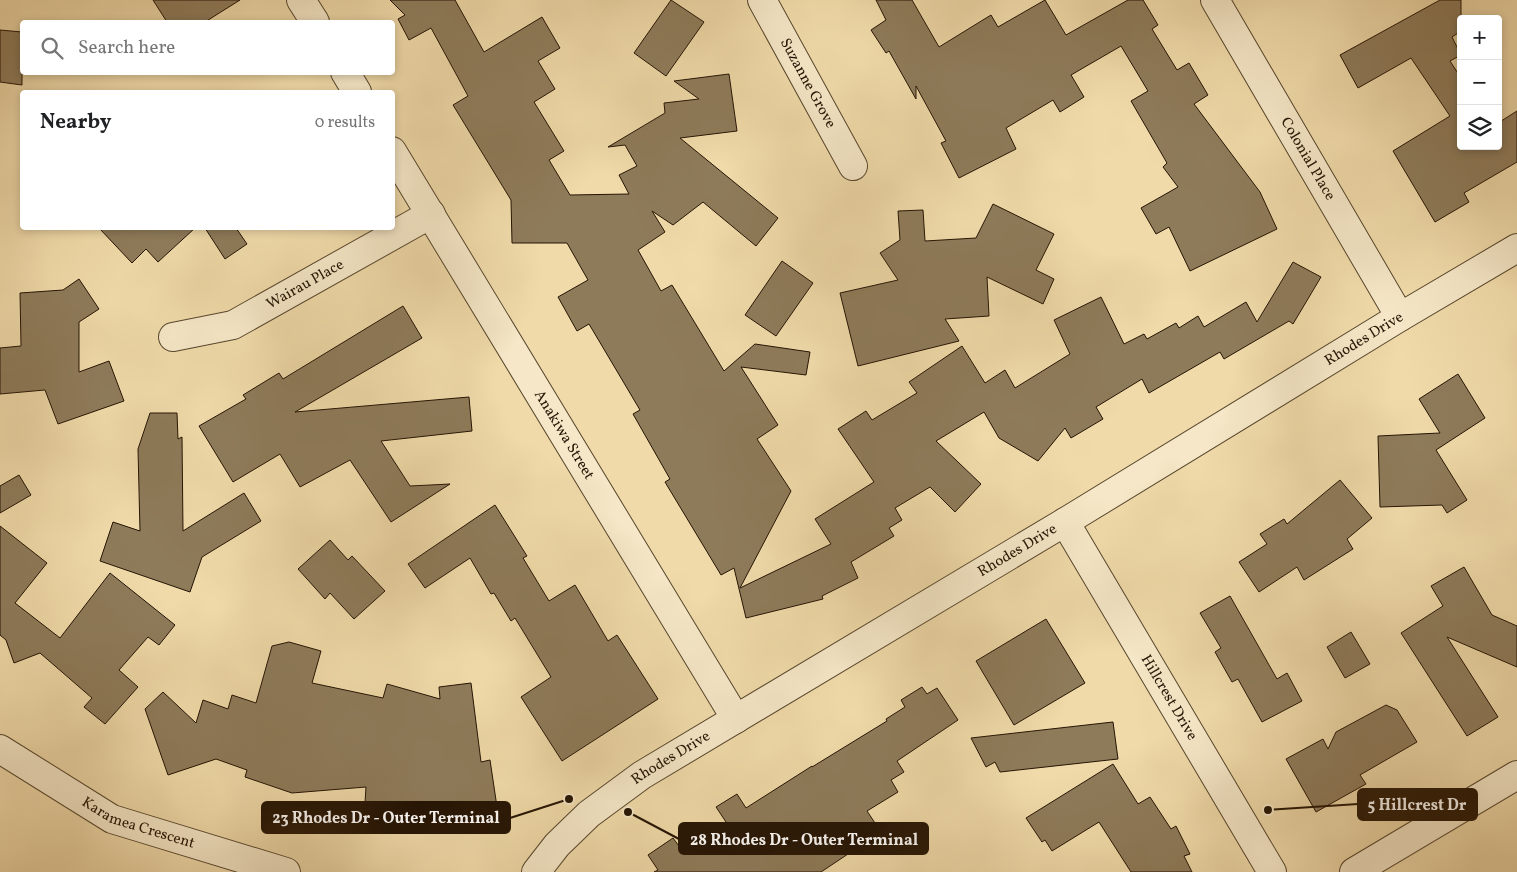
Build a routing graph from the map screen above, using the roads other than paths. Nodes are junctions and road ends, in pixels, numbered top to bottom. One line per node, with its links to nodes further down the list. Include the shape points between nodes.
1 (301, 0): 4 (street)
2 (762, 0): 8 (street, Suzanne Grove)
3 (1215, 0): 11 (street, Colonial Place)
4 (314, 20)
5 (347, 75): 6 (street)
6 (356, 90)
7 (395, 156): 9 (street, Anakiwa Street)
8 (853, 166)
9 (430, 214): 12 (street, Wairau Place, via 233,325); 14 (street, Anakiwa Street)
10 (1517, 248): 11 (street, Rhodes Drive)
11 (1400, 316): 13 (street, Rhodes Drive)
12 (173, 337)
13 (1065, 522): 14 (street, Rhodes Drive); 19 (street, Hillcrest Drive)
14 (736, 720): 18 (street, Rhodes Drive, via 642,775 589,814 557,845)
15 (0, 750): 17 (street, Karamea Crescent, via 112,818)
16 (1517, 775): 20 (street)
17 (286, 872)
18 (536, 872)
19 (1272, 872)
20 (1354, 872)

